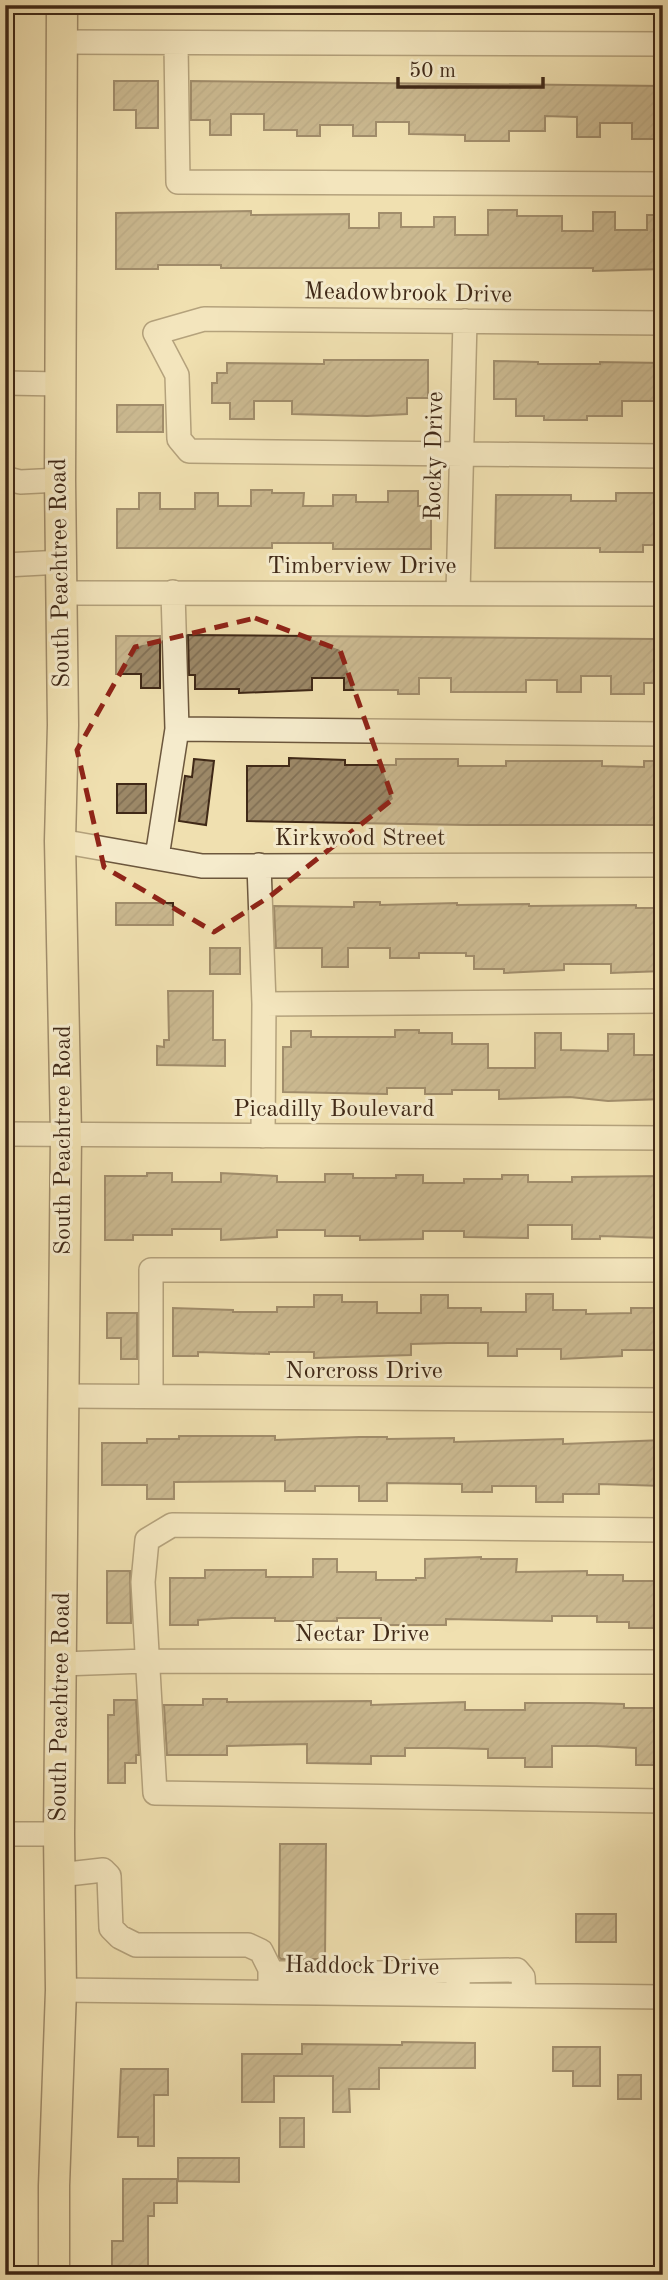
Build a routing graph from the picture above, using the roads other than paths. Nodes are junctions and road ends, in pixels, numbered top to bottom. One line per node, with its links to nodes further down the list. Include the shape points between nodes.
1 (62, 5): 2 (main road, South Peachtree Road)
2 (63, 42): 3 (street); 9 (main road, South Peachtree Road)
3 (176, 44): 4 (street); 5 (street, via 178,182)
4 (663, 44)
5 (663, 184)
6 (465, 321): 7 (street, Meadowbrook Drive); 10 (street, Rocky Drive); 10 (street, Meadowbrook Drive, via 204,319 155,333 177,375 179,439 189,451)
7 (663, 323)
8 (5, 383): 9 (street)
9 (61, 384): 13 (main road, South Peachtree Road)
10 (463, 454): 11 (street); 18 (street, Rocky Drive)
11 (663, 456)
12 (5, 478): 13 (street)
13 (60, 480): 14 (main road, South Peachtree Road)
14 (62, 562): 15 (street); 17 (main road, South Peachtree Road)
15 (5, 565)
16 (173, 592): 17 (street, Timberview Drive); 18 (street, Timberview Drive); 20 (street)
17 (62, 593): 22 (main road, South Peachtree Road)
18 (458, 593): 19 (street, Timberview Drive)
19 (663, 594)
20 (177, 729): 21 (street); 23 (street)
21 (663, 734)
22 (60, 841): 23 (street, Kirkwood Street); 29 (main road, South Peachtree Road)
23 (158, 857): 25 (street, Kirkwood Street, via 202,866)
24 (663, 864): 25 (street, Kirkwood Street)
25 (259, 865): 27 (street)
26 (663, 1001): 27 (street)
27 (264, 1004): 30 (street)
28 (5, 1134): 29 (street, Picadilly Boulevard)
29 (66, 1135): 30 (street, Picadilly Boulevard); 33 (main road, South Peachtree Road)
30 (263, 1136): 31 (street, Picadilly Boulevard)
31 (663, 1138)
32 (663, 1270): 34 (street, via 151,1270)
33 (64, 1396): 34 (street, Norcross Drive); 39 (main road, South Peachtree Road)
34 (151, 1396): 35 (street, Norcross Drive)
35 (663, 1400)
36 (663, 1530): 37 (street, via 172,1525 147,1540 143,1582)
37 (146, 1661): 38 (street, Nectar Drive); 39 (street, Nectar Drive); 40 (street, via 155,1793)
38 (663, 1662)
39 (61, 1664): 42 (main road, South Peachtree Road)
40 (663, 1801)
41 (5, 1834): 42 (street)
42 (59, 1834): 43 (main road, South Peachtree Road)
43 (59, 1875): 45 (street, via 103,1870 109,1876 111,1928 120,1937 136,1945 248,1945 261,1951); 47 (main road, South Peachtree Road)
44 (452, 1971): 46 (street); 48 (street, via 459,1975); 49 (street, via 517,1970 523,1977)
45 (270, 1983): 46 (street, Haddock Drive); 47 (street, Haddock Drive)
46 (383, 1983): 48 (street, Haddock Drive)
47 (61, 1990): 51 (main road, South Peachtree Road)
48 (457, 1994): 49 (street, Haddock Drive)
49 (524, 1995): 50 (street, Haddock Drive)
50 (663, 1997)
51 (54, 2275)

